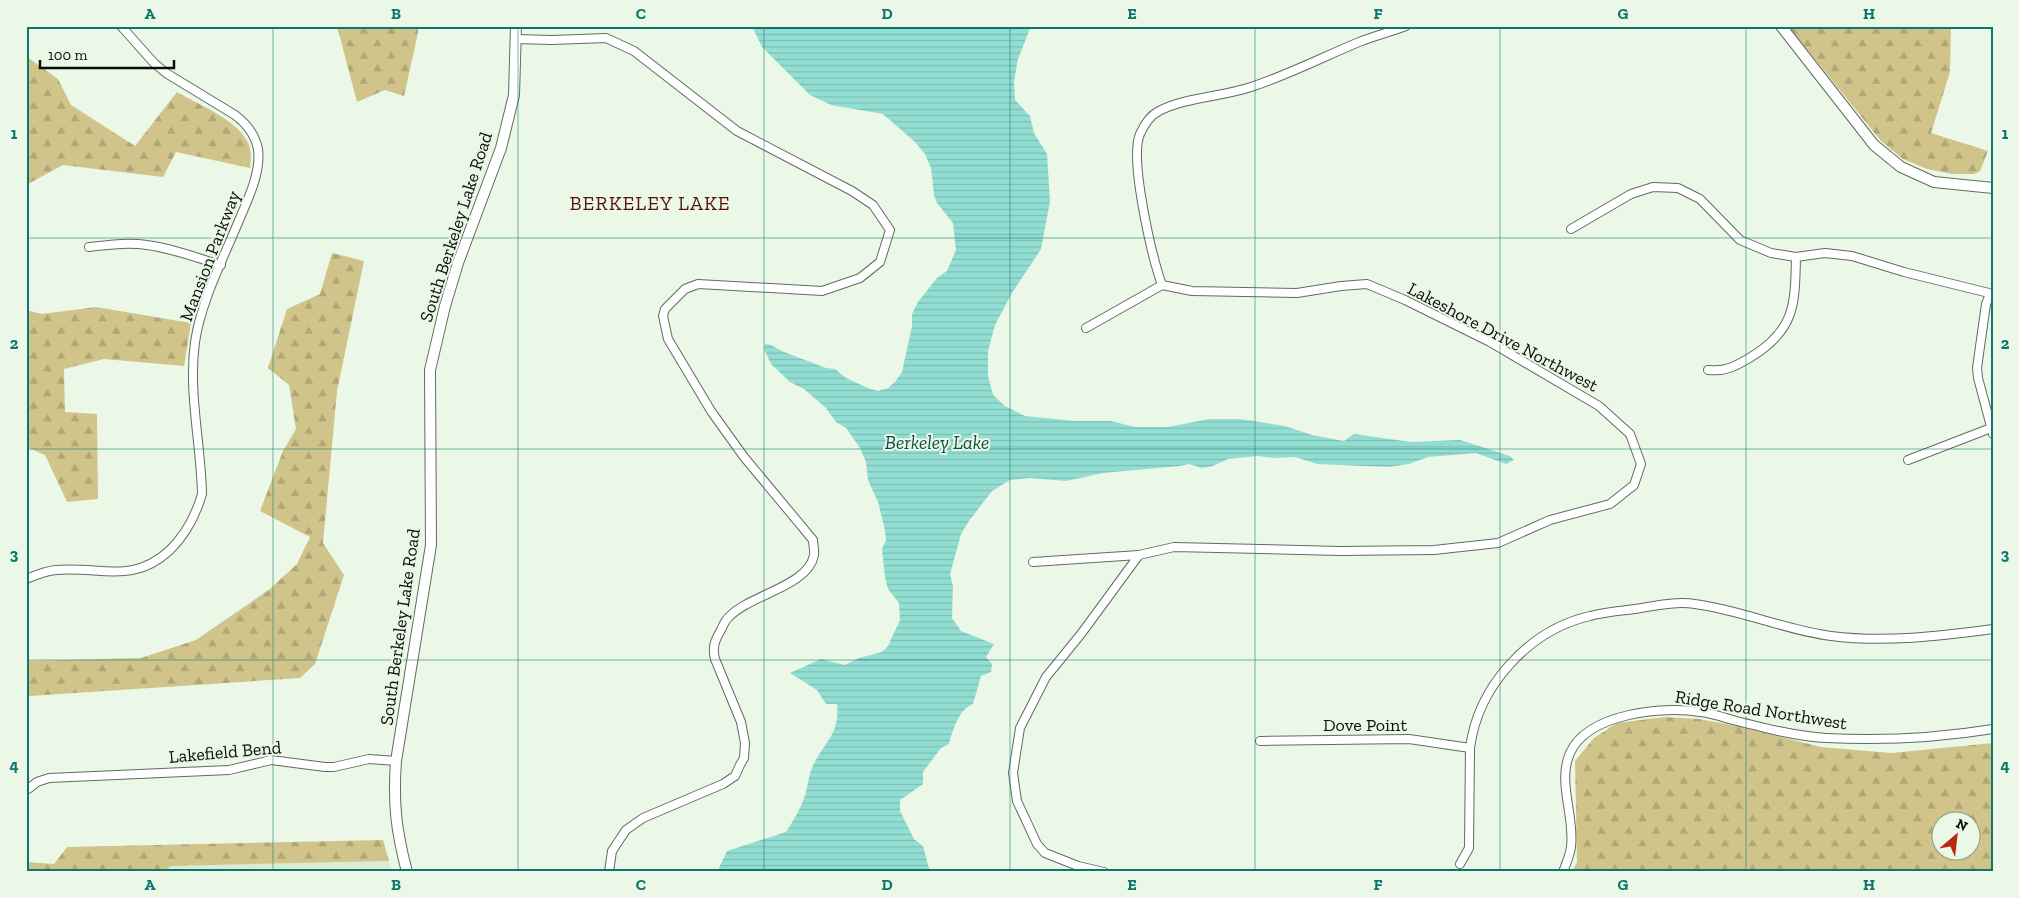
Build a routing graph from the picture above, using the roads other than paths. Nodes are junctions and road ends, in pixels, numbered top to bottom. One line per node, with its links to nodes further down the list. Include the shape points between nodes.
1 (121, 26): 10 (street, Mansion Parkway, via 154,64 235,115 254,136 258,150 257,173)
2 (516, 26): 5 (street, South Berkeley Lake Road)
3 (1406, 26): 11 (street, via 1359,42 1265,83 1155,113 1144,126 1137,143 1137,167 1154,261)
4 (1781, 26): 6 (street, via 1874,145 1901,167 1934,182)
5 (516, 39): 24 (street, South Berkeley Lake Road, via 514,95 501,148 455,272 430,370 431,545); 28 (street, via 606,38 634,51 737,131 873,205 890,230 880,262 860,278 822,291 698,284 685,289 665,309 663,316 668,338 711,411 744,457 813,540 814,554 800,577 743,606 728,617 716,638 712,650 741,722 745,742 744,758 735,776 644,818 626,830 612,851)
6 (1993, 188)
7 (1571, 229): 9 (street, via 1631,194 1653,187 1678,188 1700,199 1740,240 1772,253)
8 (89, 247): 10 (street, via 145,245)
9 (1796, 257): 12 (street, via 1825,253 1860,259); 14 (street, via 1791,315 1773,342 1732,368)
10 (221, 264): 19 (street, Mansion Parkway, via 208,295 195,342 193,394 202,494 186,532 160,560 138,570 58,570)
11 (1162, 286): 13 (street); 17 (street, Lakeshore Drive Northwest, via 1192,291 1297,293 1367,284 1490,342 1599,406 1630,434 1642,464 1634,485 1610,504 1550,520 1498,543 1425,550 1174,547)
12 (1991, 294): 15 (street, via 1986,304 1977,368)
13 (1086, 328)
14 (1708, 370)
15 (1992, 431): 16 (street)
16 (1908, 460)
17 (1138, 555): 18 (street, Lakeshore Drive Northwest); 29 (street, via 1046,677 1020,728 1013,773 1017,801 1028,827 1045,853)
18 (1033, 562)
19 (26, 579)
20 (1993, 629): 23 (street, via 1916,638 1830,636 1692,603 1653,606 1581,619 1542,637 1522,652 1502,674 1479,712)
21 (1993, 729): 30 (street, Ridge Road Northwest, via 1950,736 1884,740 1824,738 1700,712 1661,710 1598,724 1581,736 1570,753 1565,774 1571,846)
22 (1260, 741): 23 (street, Dove Point, via 1410,738)
23 (1470, 748): 26 (street, via 1469,848)
24 (396, 761): 25 (street, Lakefield Bend, via 369,759 325,767 271,760 230,770 49,778); 27 (street, South Berkeley Lake Road, via 396,822)
25 (28, 789)
26 (1460, 864)
27 (407, 872)
28 (609, 872)
29 (1104, 872)
30 (1563, 872)

